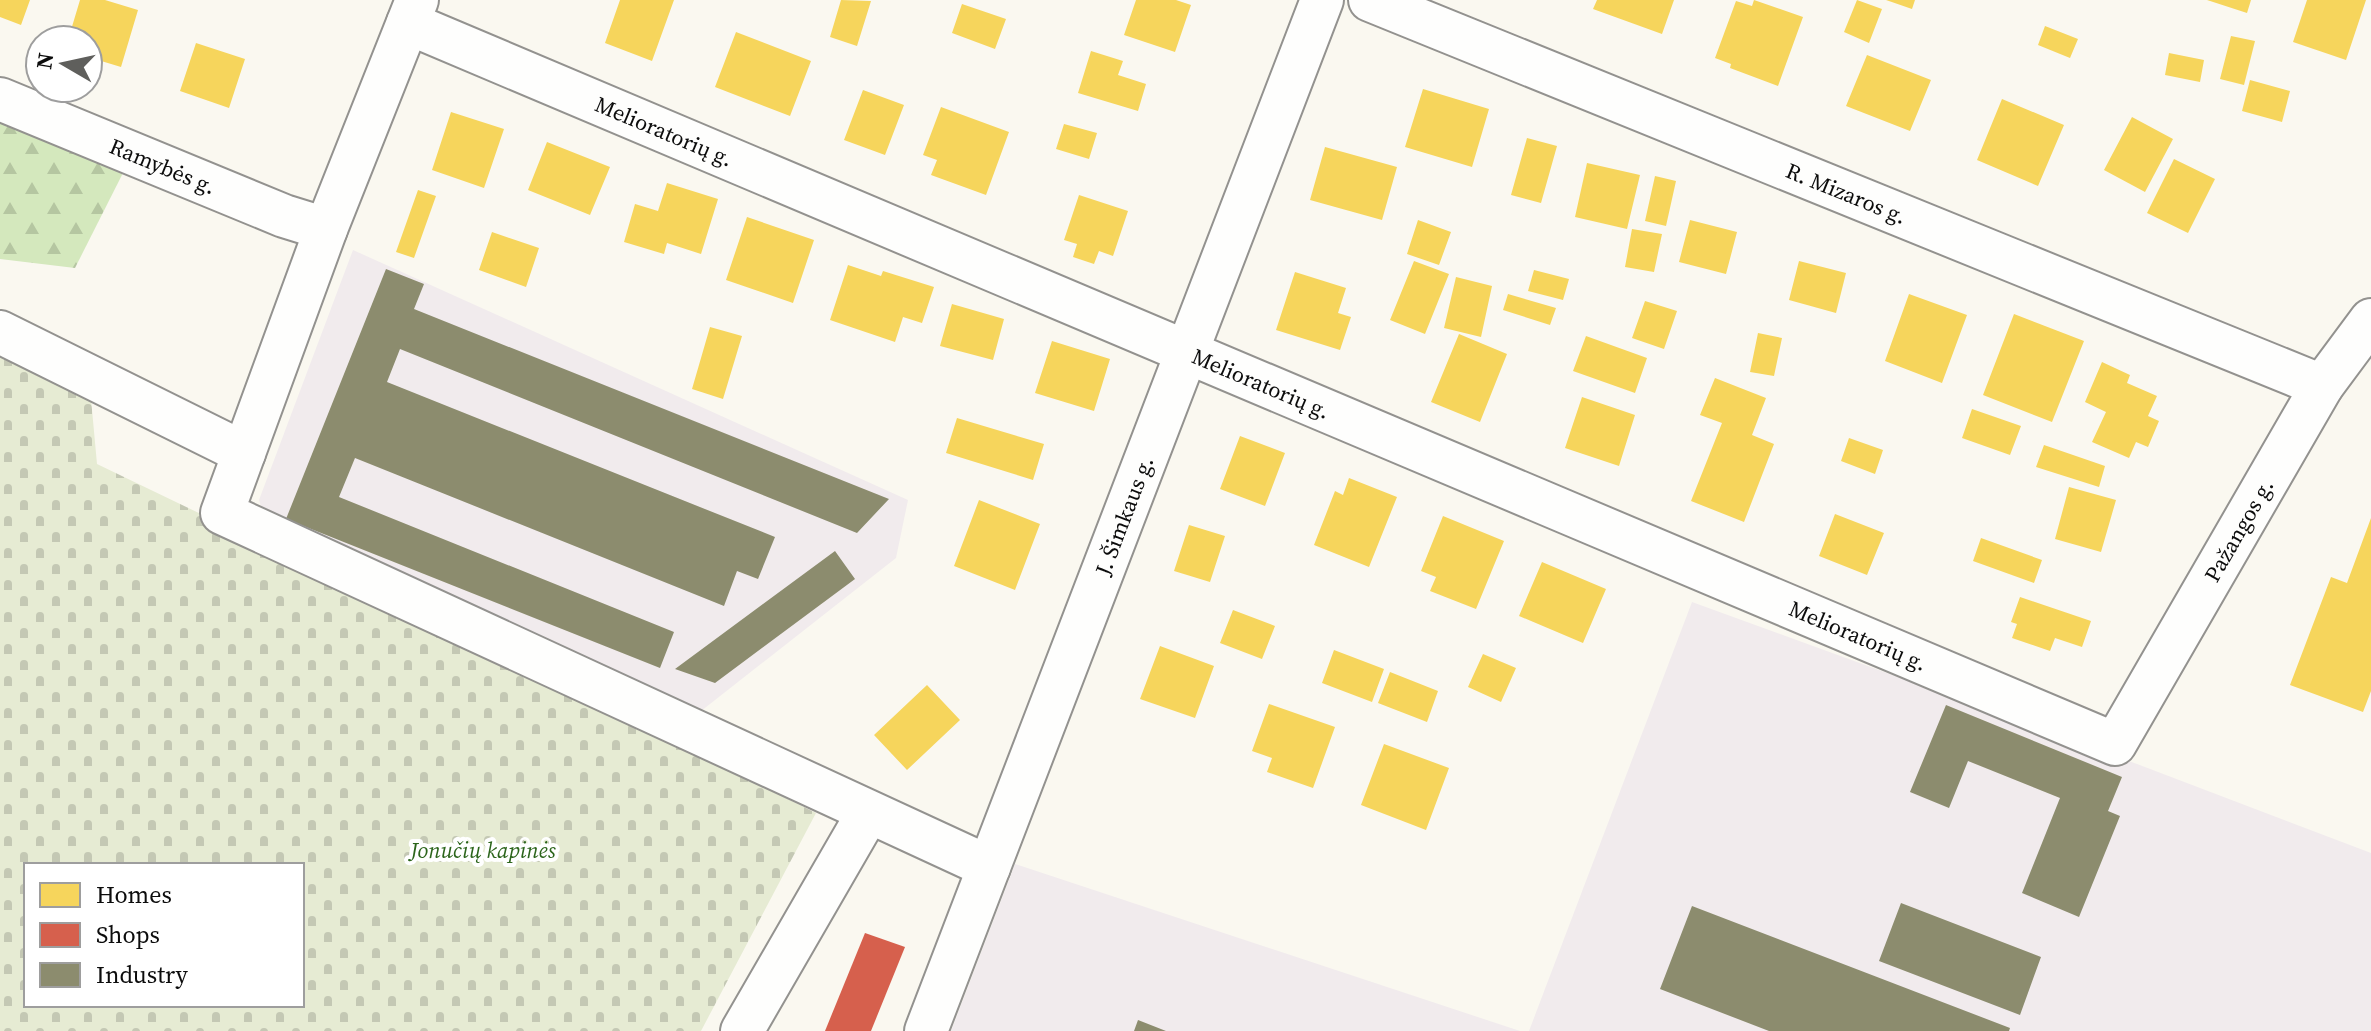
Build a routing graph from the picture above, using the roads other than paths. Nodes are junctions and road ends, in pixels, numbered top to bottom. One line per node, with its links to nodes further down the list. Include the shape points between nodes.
1 (1322, 0): 8 (street, J. Šimkaus g.)
2 (1370, 0): 9 (street, R. Mizaros g.)
3 (412, 12): 5 (street); 8 (street, Melioratorių g.)
4 (0, 99): 5 (street, Ramybės g.)
5 (326, 229): 10 (street)
6 (2371, 320): 9 (street, Pažangos g.)
7 (0, 332): 10 (street)
8 (1187, 351): 11 (street, Melioratorių g.); 13 (street, J. Šimkaus g.)
9 (2346, 372): 11 (street, Pažangos g.)
10 (244, 453): 12 (street, via 222,513)
11 (2115, 744)
12 (868, 813): 13 (street); 14 (street)
13 (989, 867): 15 (street, J. Šimkaus g.)
14 (742, 1031)
15 (926, 1031)

